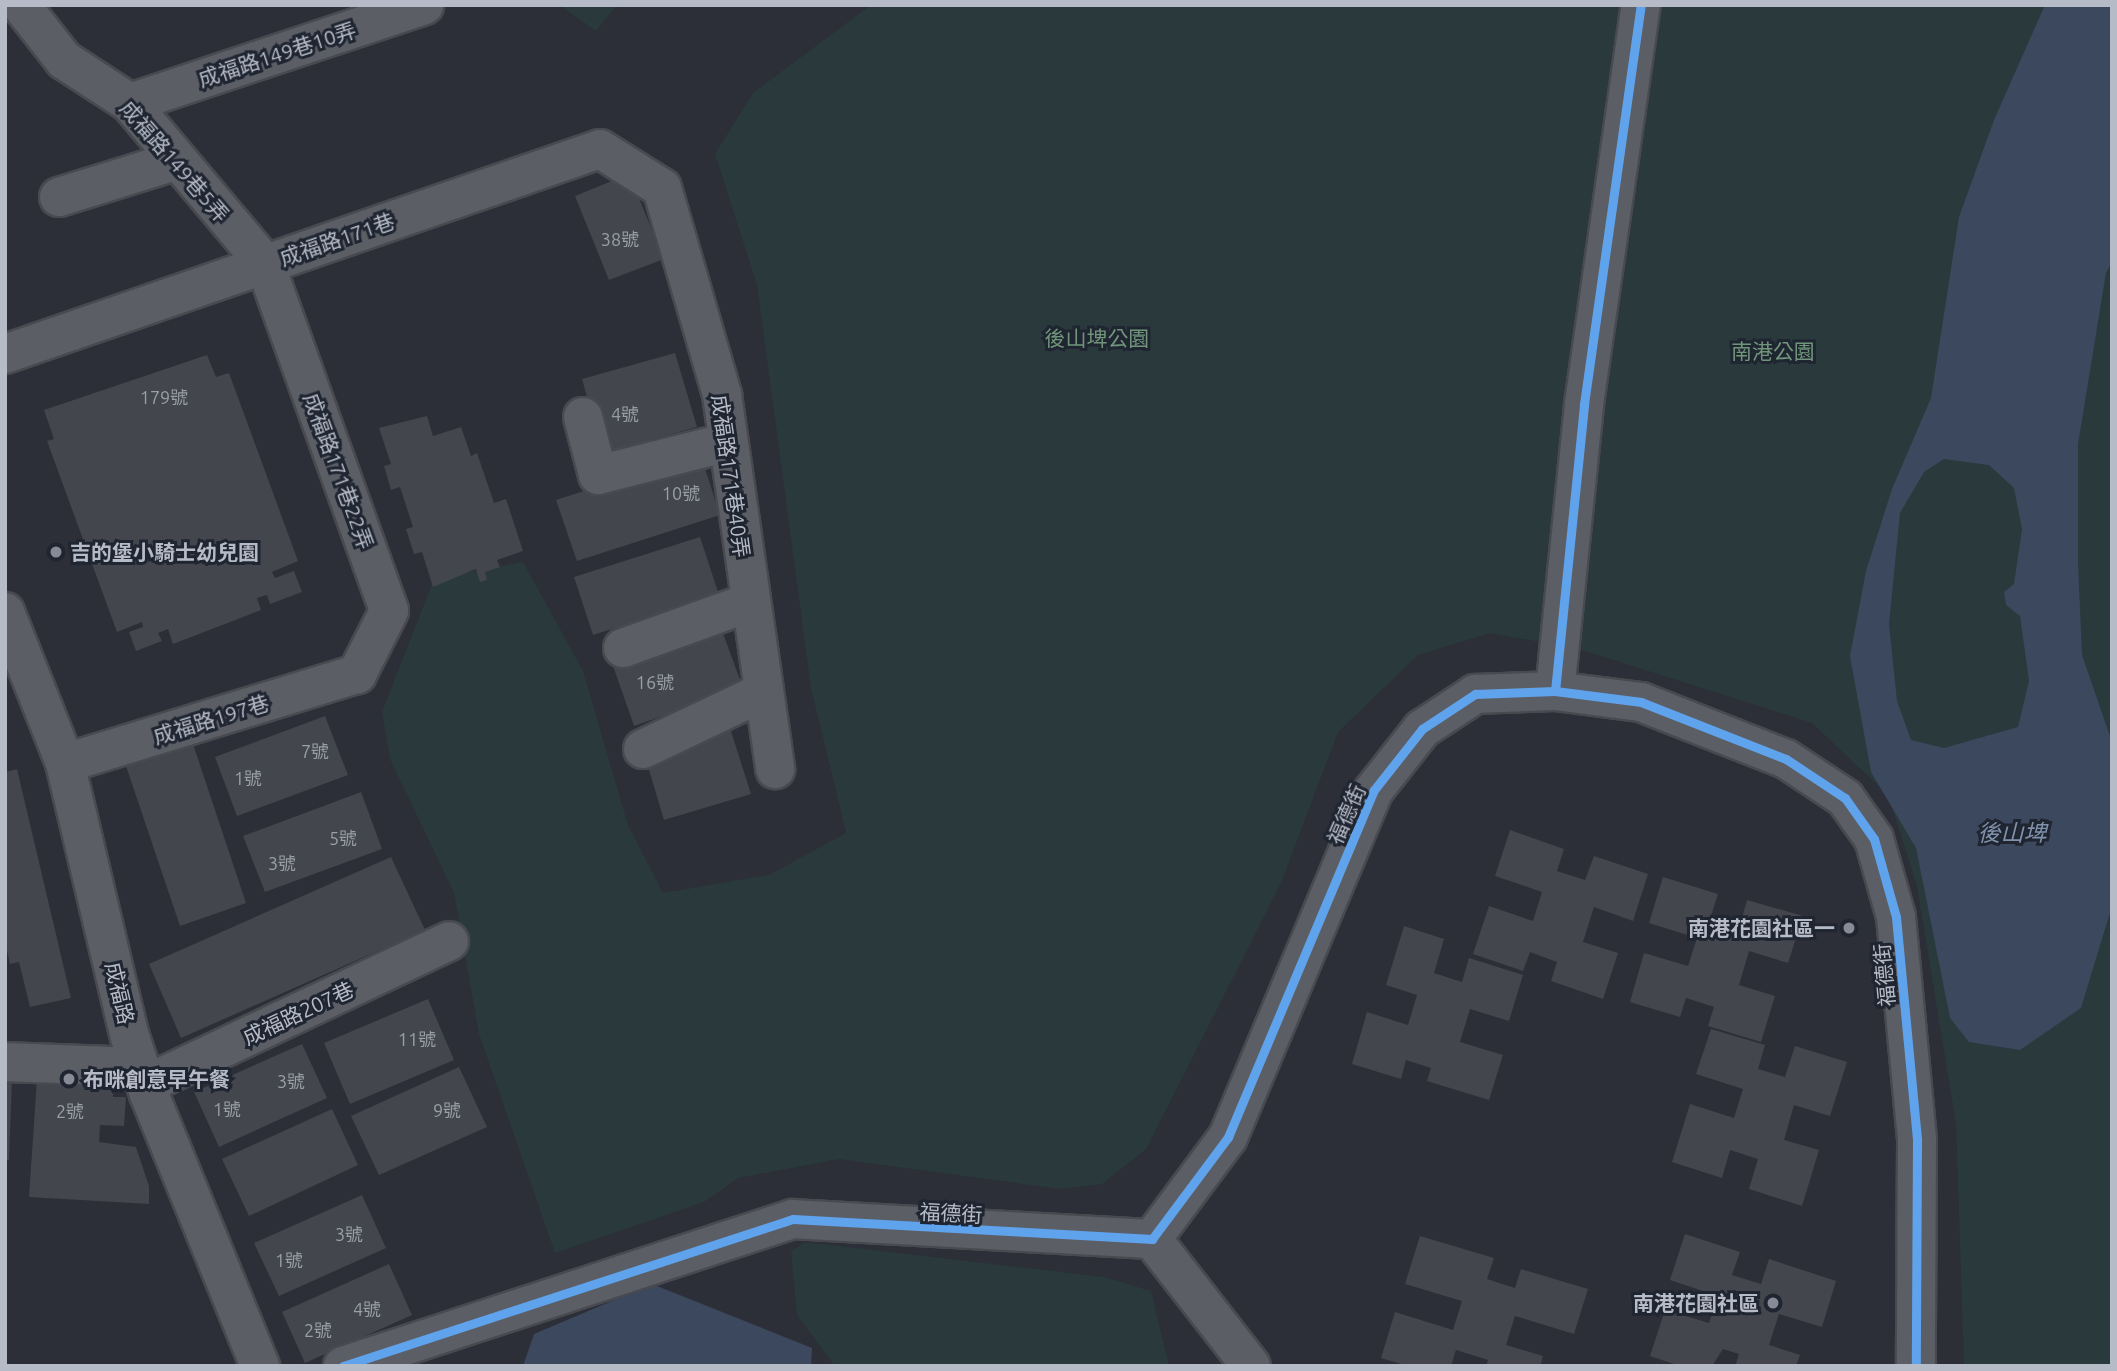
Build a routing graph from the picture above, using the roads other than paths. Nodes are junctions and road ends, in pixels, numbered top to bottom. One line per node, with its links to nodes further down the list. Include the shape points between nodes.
1 (21, 5): 4 (street, 成福路149巷5弄, via 64,60)
2 (424, 5): 4 (street, 成福路149巷10弄)
3 (1641, 5): 16 (street, via 1584,404)
4 (130, 103): 5 (street, 成福路149巷5弄)
5 (175, 161): 7 (street); 8 (street, 成福路149巷5弄)
6 (663, 188): 8 (street, 成福路171巷, via 600,149); 11 (street, 成福路171巷40弄, via 722,396)
7 (59, 197)
8 (265, 264): 9 (street, 成福路171巷); 15 (street, 成福路171巷22弄, via 389,611)
9 (5, 354)
10 (583, 417): 11 (street, via 598,475)
11 (728, 442): 12 (street, 成福路171巷40弄)
12 (748, 603): 14 (street); 17 (street, 成福路171巷40弄)
13 (5, 612): 19 (street, 成福路)
14 (623, 648)
15 (357, 674): 19 (street, 成福路197巷)
16 (1555, 691): 24 (street, 福德街, via 1475,694 1422,729 1374,790 1227,1137); 28 (street, 福德街, via 1640,702 1786,759 1845,798 1874,839 1896,917 1917,1139)
17 (763, 692): 18 (street); 20 (street, 成福路171巷40弄)
18 (643, 749)
19 (65, 763): 23 (street, 成福路)
20 (775, 769)
21 (449, 941): 23 (street, 成福路207巷)
22 (5, 1062): 23 (street)
23 (143, 1075): 25 (street, 成福路)
24 (1152, 1239): 26 (street, 福德街, via 793,1219); 27 (street)
25 (260, 1366)
26 (343, 1366)
27 (1251, 1366)
28 (1916, 1366)

